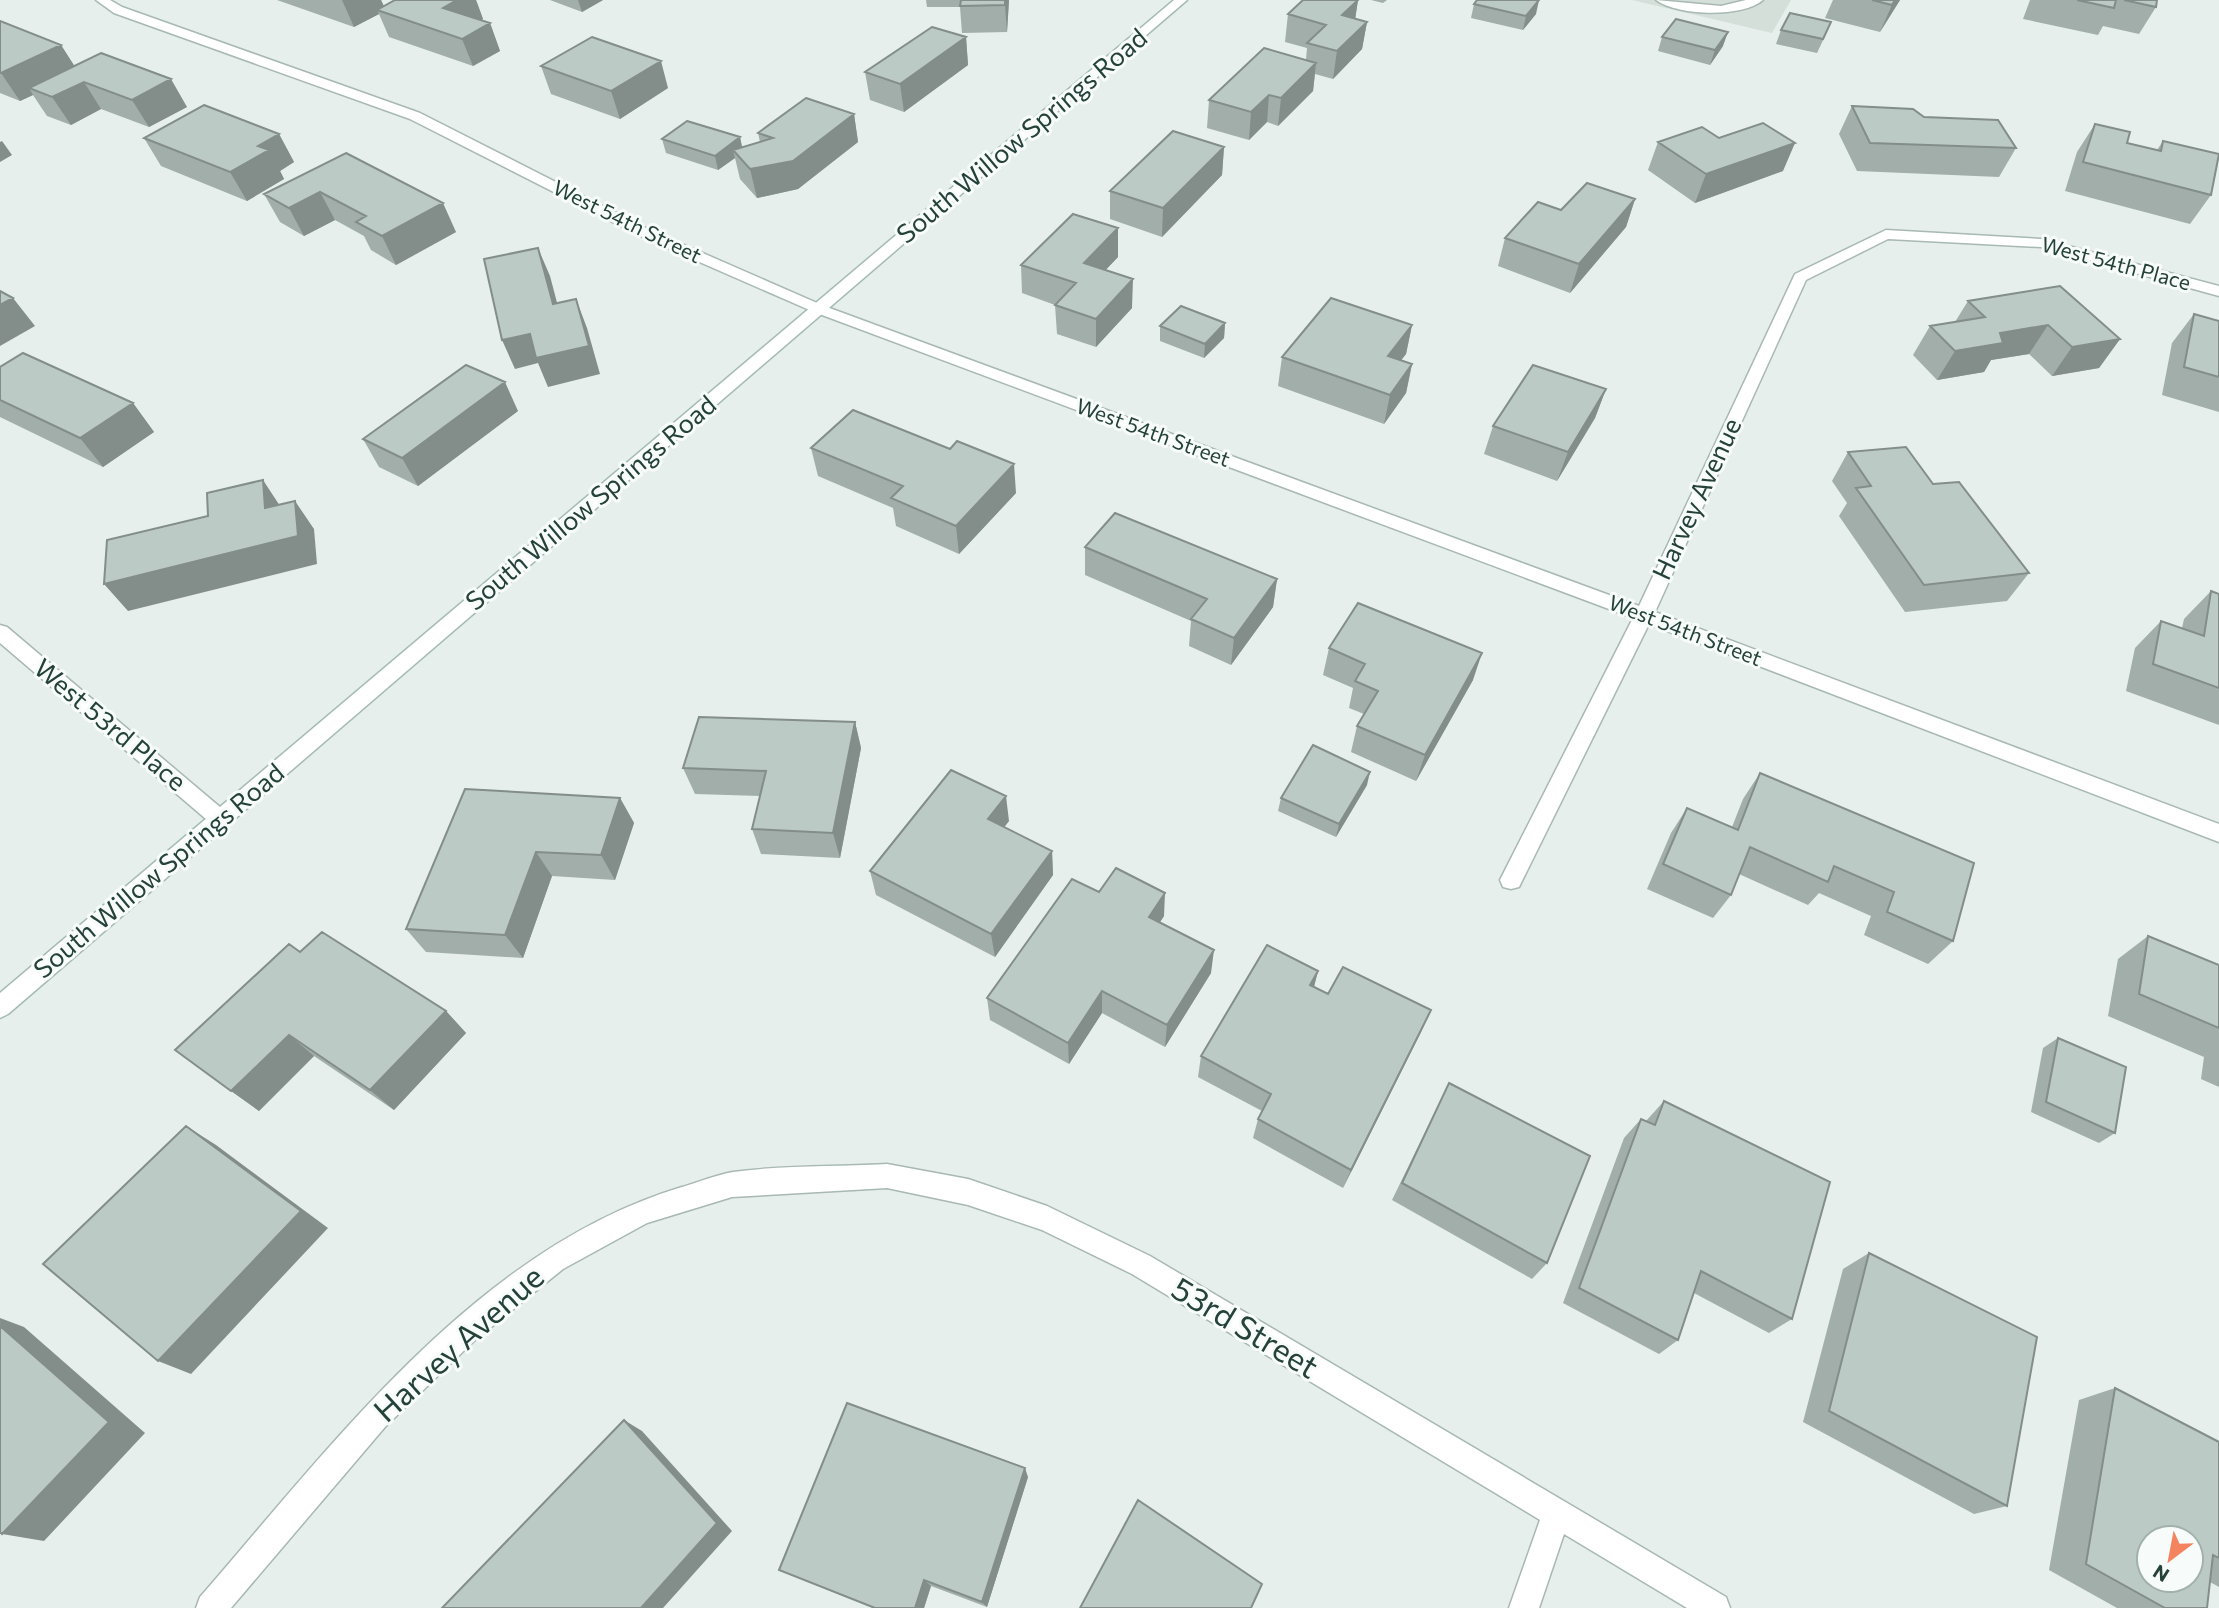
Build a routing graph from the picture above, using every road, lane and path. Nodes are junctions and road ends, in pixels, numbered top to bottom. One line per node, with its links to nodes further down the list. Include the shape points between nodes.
1 (102, 0): 7 (street, West 54th Street, via 118,10 415,116 645,233)
2 (1180, 0): 7 (street, South Willow Springs Road)
3 (1662, 0): 4 (street, via 1728,11)
4 (1756, 0)
5 (1886, 234): 6 (street, West 54th Place, via 2042,243); 8 (street, Harvey Avenue, via 1800,277)
6 (2219, 291)
7 (819, 309): 8 (street, West 54th Street); 10 (street, South Willow Springs Road)
8 (1644, 615): 11 (street, West 54th Street); 12 (street, Harvey Avenue)
9 (0, 632): 10 (street, West 53rd Place)
10 (220, 819): 13 (street, South Willow Springs Road)
11 (2219, 833)
12 (1511, 880)
13 (0, 1007)
14 (732, 1185): 15 (street, 53rd Street, via 887,1176 968,1192 1046,1220 1141,1265); 16 (street, Harvey Avenue, via 642,1212 554,1260 464,1331 375,1416)
15 (1556, 1514): 17 (street); 18 (street, 53rd Street)
16 (211, 1608)
17 (1524, 1608)
18 (1715, 1608)

